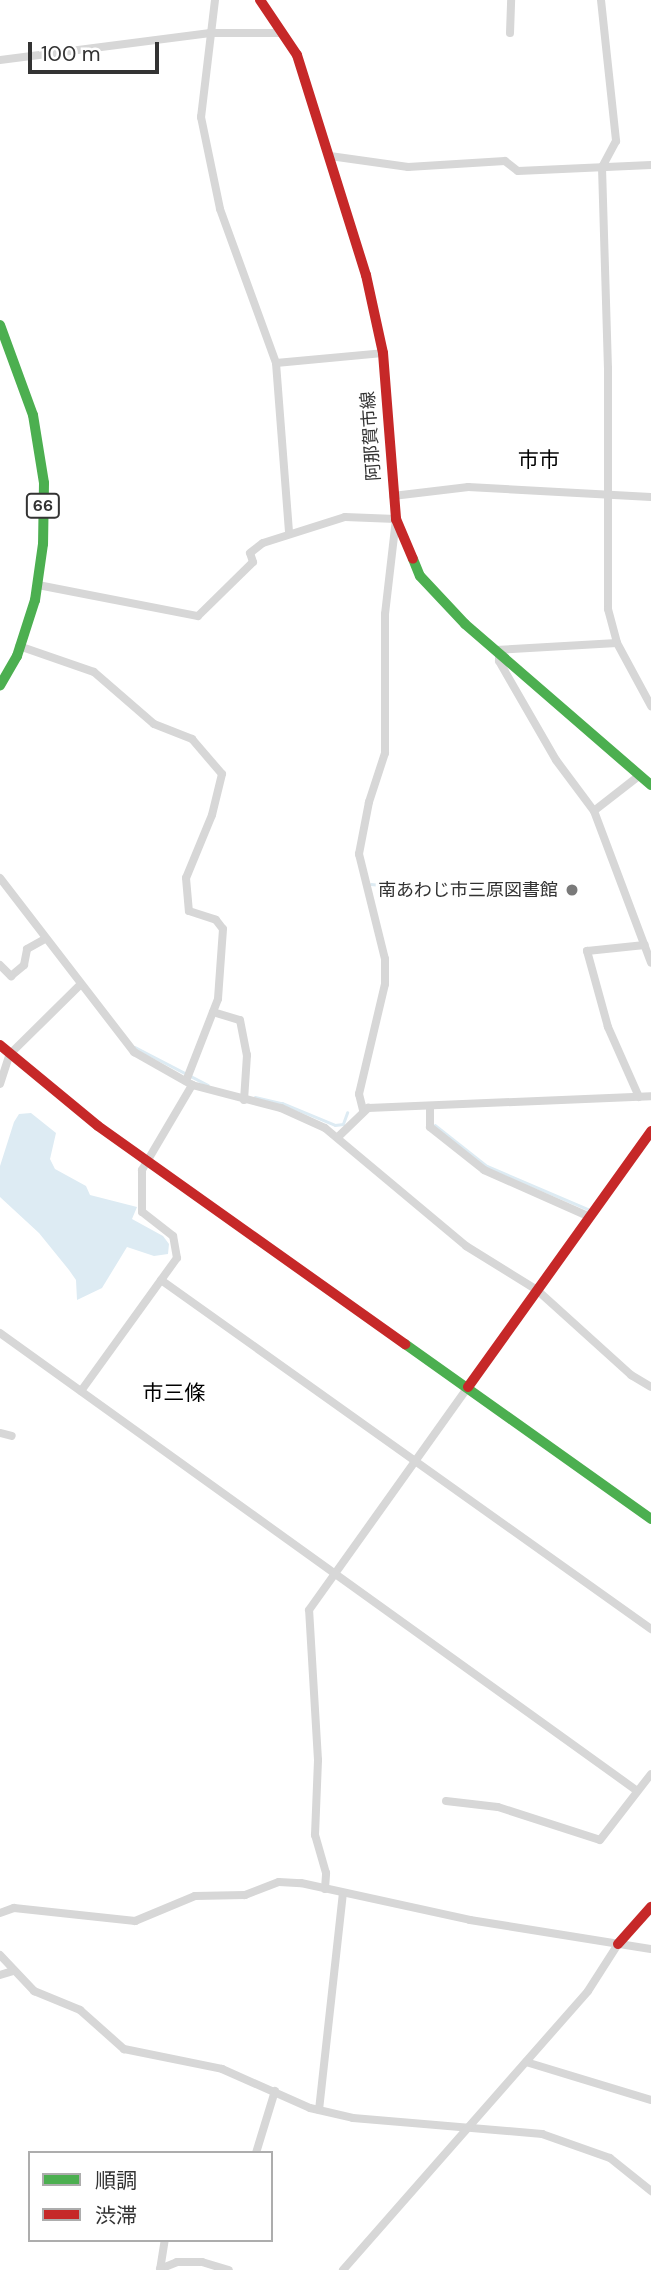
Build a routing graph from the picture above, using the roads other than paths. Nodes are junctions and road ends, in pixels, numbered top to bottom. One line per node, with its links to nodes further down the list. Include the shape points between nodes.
1 (215, 0): 5 (street)
2 (260, 0): 6 (main road, 阿那賀市線)
3 (511, 0): 7 (street)
4 (601, 0): 11 (street, via 617,141)
5 (210, 33): 6 (street); 8 (street); 14 (street, via 201,117 210,168 258,324)
6 (282, 33): 9 (main road, 阿那賀市線, via 297,55)
7 (510, 33)
8 (0, 60)
9 (330, 156): 11 (street, via 408,167 505,161 518,171); 13 (main road, 阿那賀市線, via 366,275)
10 (651, 165): 11 (street)
11 (602, 167): 15 (street)
12 (0, 325): 20 (main road, 66, via 38,440 44,483)
13 (383, 353): 14 (street); 16 (main road, 阿那賀市線)
14 (276, 363): 19 (street)
15 (610, 495): 16 (street, via 454,487); 17 (street); 21 (street, via 608,609)
16 (393, 496): 18 (main road, 阿那賀市線)
17 (651, 497)
18 (396, 519): 19 (street, via 345,517); 23 (main road, 阿那賀市線, via 420,576); 44 (street, via 385,614 385,753 359,854 385,959 385,984 359,1094)
19 (289, 532): 20 (street, via 250,553 253,562 198,616)
20 (38, 585): 22 (main road, 66)
21 (617, 643): 23 (street); 25 (street)
22 (19, 646): 24 (main road, 66); 35 (street, via 94,672 154,724 192,739 222,775 184,896 189,911 216,920 223,929)
23 (497, 652): 26 (main road, 阿那賀市線); 28 (street, via 556,760)
24 (0, 685)
25 (651, 706)
26 (640, 775): 27 (main road, 阿那賀市線); 28 (street)
27 (651, 785)
28 (594, 811): 31 (street)
29 (0, 878): 30 (street)
30 (45, 939): 33 (street, via 27,949 24,965 11,976); 34 (street)
31 (645, 945): 32 (street); 41 (street, via 587,951 608,1027)
32 (651, 963)
33 (0, 965)
34 (80, 985): 37 (street); 38 (street, via 134,1052)
35 (213, 1012): 38 (street); 42 (street, via 240,1020 247,1055)
36 (0, 1045): 37 (main road)
37 (10, 1054): 39 (street); 47 (main road)
38 (189, 1083): 42 (street); 47 (street)
39 (0, 1084)
40 (651, 1096): 41 (street)
41 (639, 1097): 43 (street)
42 (244, 1100): 46 (street, via 307,1117)
43 (430, 1106): 44 (street); 48 (street, via 430,1127 484,1170)
44 (363, 1110): 46 (street)
45 (651, 1131): 48 (main road)
46 (338, 1137): 50 (street, via 466,1246)
47 (147, 1160): 49 (street, via 142,1170 142,1212 173,1236 177,1258); 52 (main road)
48 (590, 1217): 50 (main road)
49 (162, 1280): 54 (street); 57 (street)
50 (537, 1290): 52 (main road); 53 (street, via 631,1375)
51 (0, 1333): 54 (street)
52 (468, 1387): 57 (street); 58 (main road)
53 (651, 1387)
54 (81, 1391): 59 (street)
55 (0, 1433): 56 (street)
56 (12, 1436)
57 (416, 1460): 59 (street); 60 (street)
58 (651, 1519)
59 (335, 1573): 62 (street); 64 (street, via 309,1609 318,1760 315,1835 326,1874)
60 (651, 1629)
61 (651, 1774): 62 (street)
62 (636, 1790): 63 (street, via 600,1840 498,1807)
63 (446, 1801)
64 (325, 1889): 65 (street); 67 (street, via 279,1882 245,1895 195,1896 135,1921 14,1908)
65 (343, 1894): 68 (street); 76 (street)
66 (651, 1907): 68 (main road)
67 (0, 1913)
68 (618, 1944): 69 (street); 73 (street, via 588,1991)
69 (651, 1949)
70 (0, 1955): 71 (street)
71 (13, 1971): 72 (street); 74 (street, via 34,1991 80,2010 124,2049 222,2068)
72 (0, 1975)
73 (526, 2062): 75 (street); 77 (street)
74 (275, 2091): 76 (street); 78 (street)
75 (651, 2100)
76 (318, 2110): 77 (street, via 353,2118)
77 (471, 2126): 79 (street, via 515,2129 582,2145 610,2158); 83 (street)
78 (257, 2151)
79 (651, 2191)
80 (165, 2242): 81 (street)
81 (160, 2270): 82 (street, via 177,2262 202,2262)
82 (229, 2270)
83 (343, 2270)

